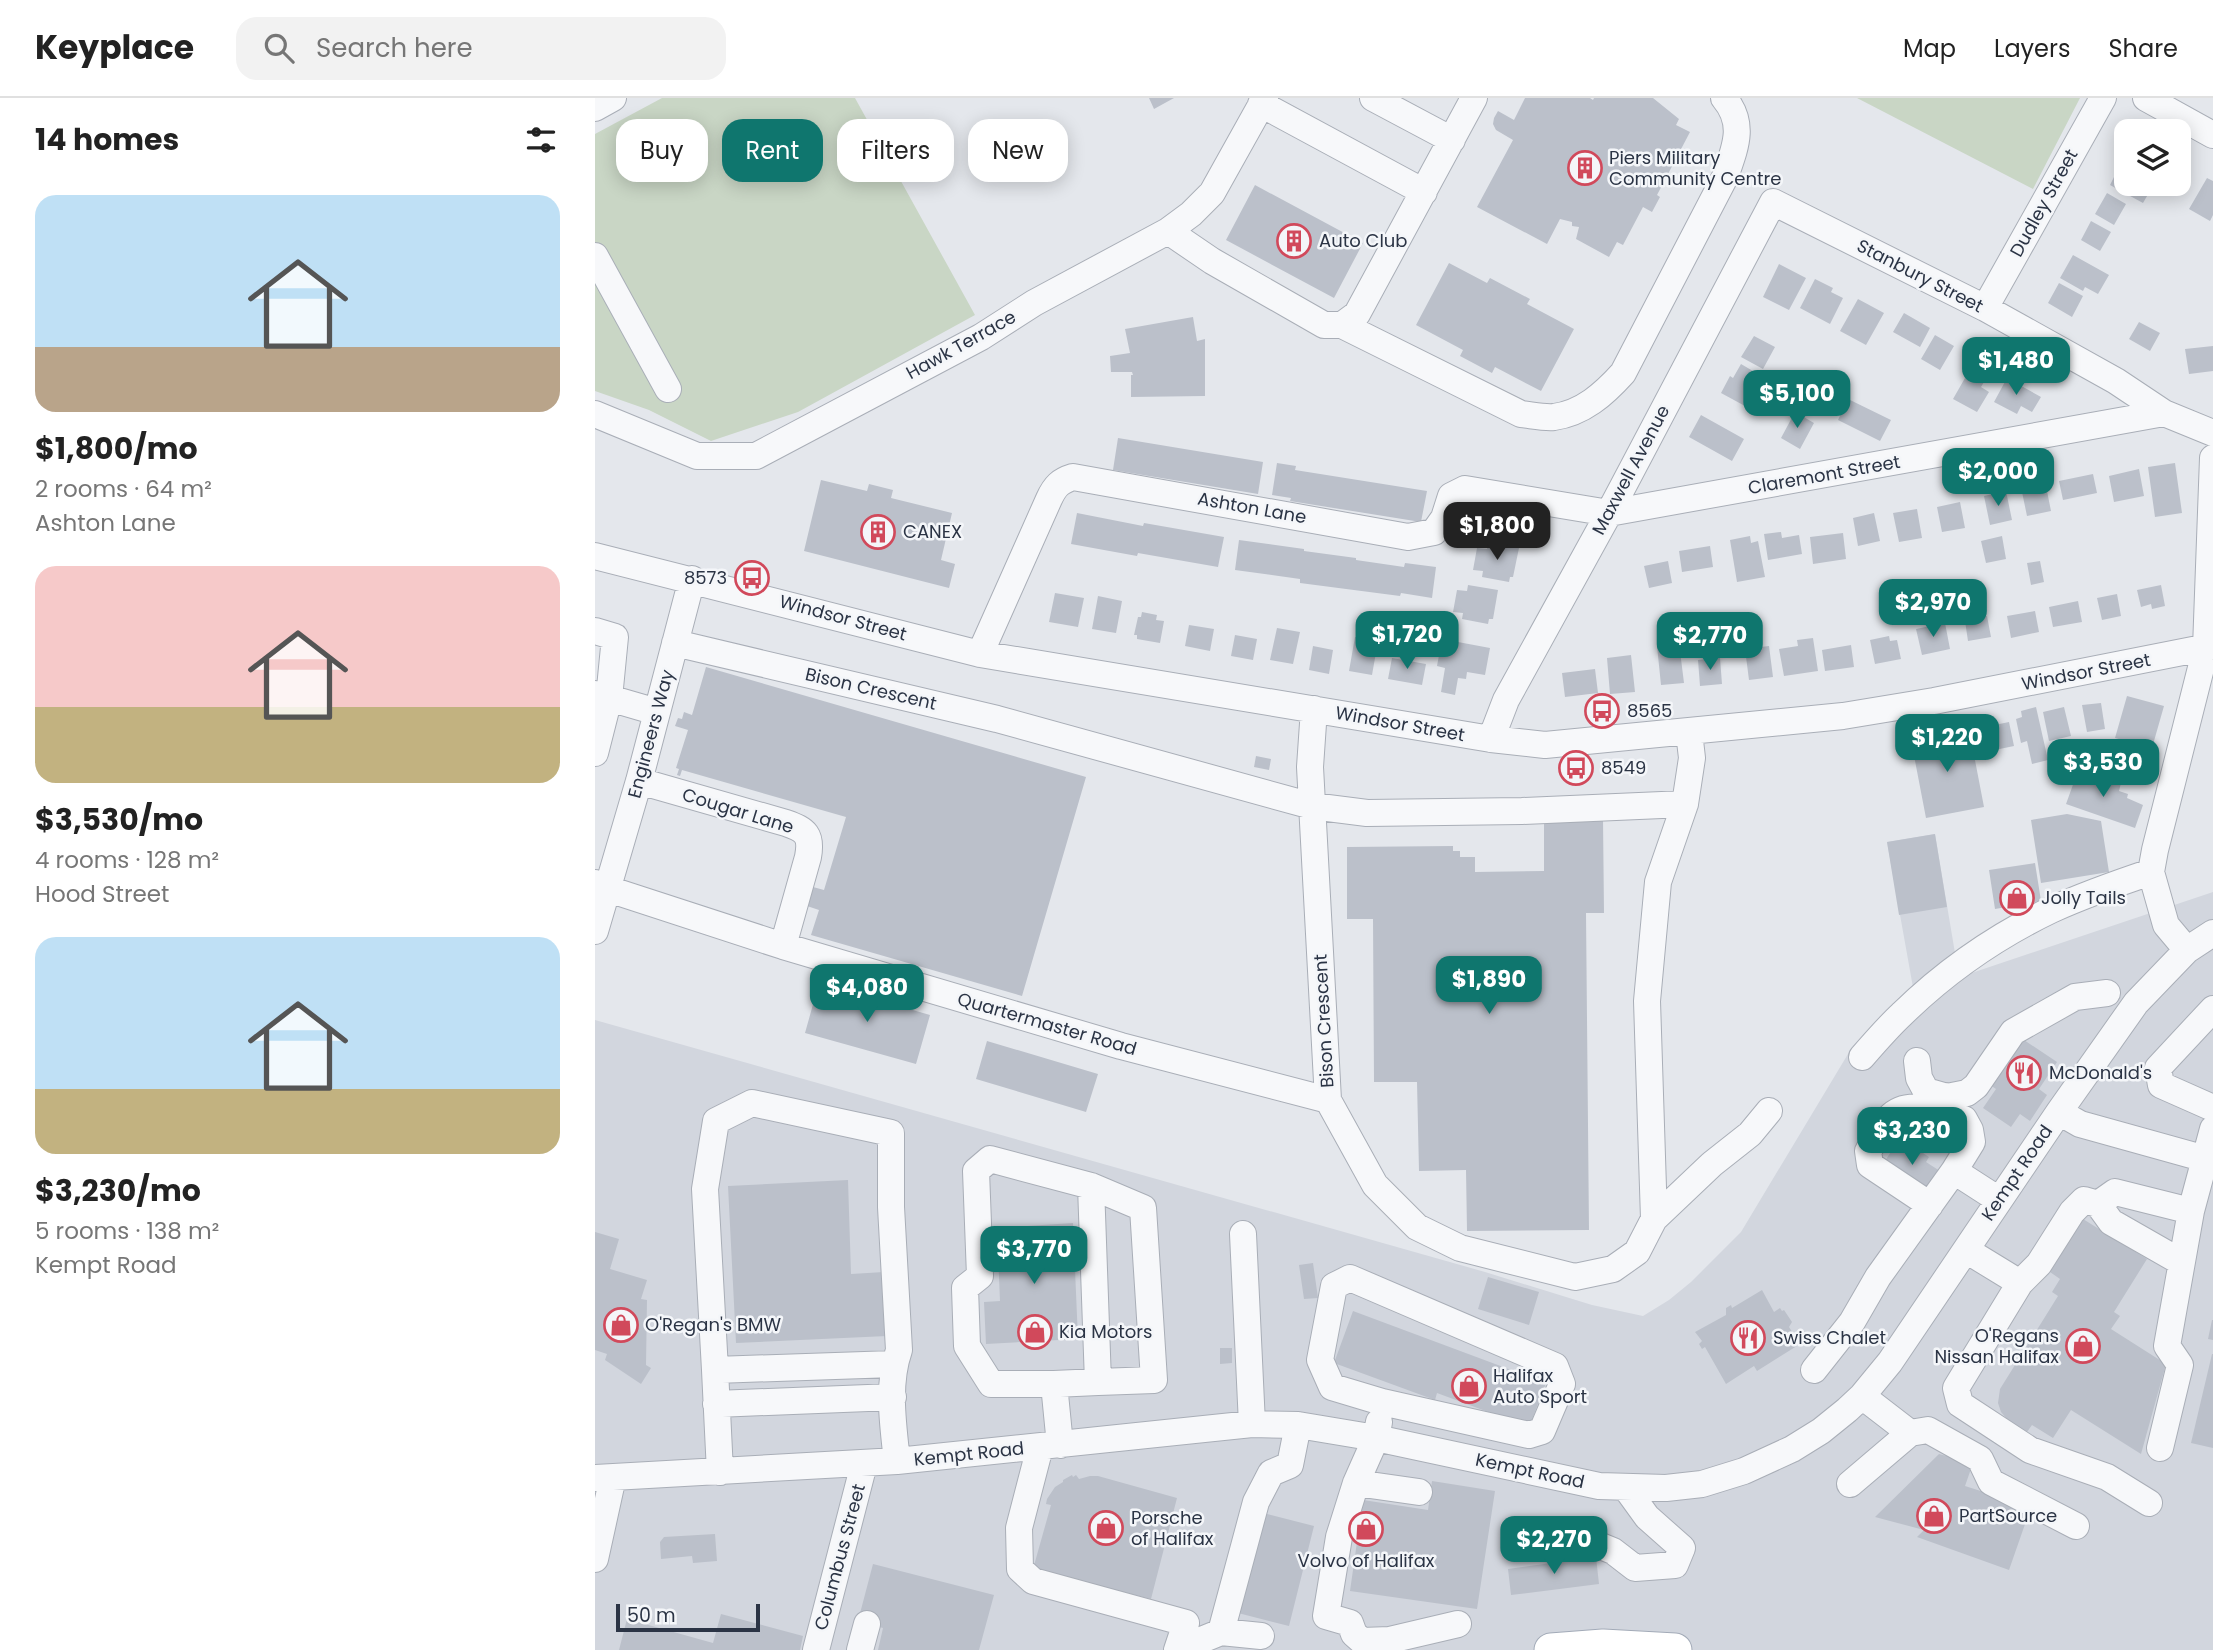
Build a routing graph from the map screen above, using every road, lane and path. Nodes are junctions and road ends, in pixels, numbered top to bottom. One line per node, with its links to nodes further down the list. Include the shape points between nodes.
1 (1373, 98): 9 (street)
2 (1474, 98): 9 (street)
3 (1724, 98): 15 (street, via 1738,129 1725,177 1623,373 1606,392 1580,409 1553,417 1521,414)
4 (2103, 98): 14 (street, Dudley Street)
5 (2146, 98): 8 (street)
6 (1263, 101): 7 (street); 12 (street, Hawk Terrace, via 1212,192)
7 (1291, 107): 10 (street)
8 (2213, 135)
9 (1452, 141): 10 (street)
10 (1425, 192): 15 (street, via 1357,314)
11 (1773, 202): 14 (street, Stanbury Street); 21 (street, Maxwell Avenue)
12 (1168, 230): 15 (street, via 1297,311 1324,325); 18 (street, Hawk Terrace, via 981,337 756,456 697,456)
13 (595, 256): 16 (street)
14 (1985, 308): 17 (street, Stanbury Street)
15 (1342, 325)
16 (668, 389)
17 (2164, 413): 19 (street, Stanbury Street); 21 (street, Claremont Street)
18 (595, 414)
19 (2213, 433)
20 (2213, 458): 26 (street)
21 (1609, 513): 27 (street, Ashton Lane, via 1465,489 1451,496 1434,532 1408,537 1073,477 1056,486); 32 (street, Maxwell Avenue, via 1506,700)
22 (595, 556): 23 (street, Windsor Street)
23 (692, 579): 25 (street, Engineers Way); 27 (street, Windsor Street)
24 (595, 631): 28 (street, via 615,637)
25 (675, 643): 30 (street, Engineers Way); 36 (street, Bison Crescent, via 997,719)
26 (2209, 647): 31 (street, Windsor Street, via 1843,716); 37 (street)
27 (980, 654): 29 (street, Windsor Street)
28 (602, 696): 30 (street); 33 (street)
29 (1314, 709): 32 (street, Windsor Street); 36 (street)
30 (656, 712): 34 (street, Engineers Way)
31 (1689, 732): 32 (street, Windsor Street, via 1545,745); 35 (street, Bison Crescent, via 1692,758)
32 (1491, 739)
33 (595, 753)
34 (639, 780): 38 (street, Engineers Way); 41 (street, Cougar Lane, via 786,823 805,833 810,844 808,857)
35 (1685, 804): 36 (street, via 1367,813); 59 (street, Bison Crescent, via 1658,882 1647,1001)
36 (1312, 806): 48 (street, Bison Crescent)
37 (2151, 872): 42 (street, via 2166,925); 45 (street, via 2048,912 1994,942 1902,1013)
38 (602, 886): 39 (street, Engineers Way); 41 (street, Quartermaster Road)
39 (595, 931)
40 (2213, 933): 42 (street, Kempt Road)
41 (783, 946): 48 (street, Quartermaster Road, via 1121,1046)
42 (2187, 950): 50 (street, Kempt Road, via 2136,1003)
43 (2213, 1010): 47 (street, via 2158,1068 2161,1085)
44 (2026, 1025): 46 (street, via 2013,1032 1967,1093 1947,1097 1927,1091)
45 (1861, 1057)
46 (1917, 1061)
47 (2208, 1098)
48 (1328, 1100): 59 (street, Bison Crescent, via 1375,1185 1416,1227 1460,1248 1575,1278 1613,1269 1637,1252)
49 (1769, 1111): 59 (street, via 1750,1134)
50 (2059, 1112): 52 (street, via 2080,1124); 55 (street, Kempt Road)
51 (2213, 1129): 52 (street)
52 (2209, 1160): 58 (street)
53 (1954, 1171): 55 (street); 57 (street); 57 (street, via 1972,1142 1964,1119 1915,1107 1902,1108 1890,1117 1868,1151 1870,1165)
54 (1091, 1186): 67 (street); 67 (street, via 1143,1208 1154,1380); 68 (street, via 991,1159 976,1171 980,1276 965,1288 967,1346 991,1384)
55 (1999, 1200): 61 (street, Kempt Road)
56 (2098, 1204): 58 (street, via 2115,1192); 62 (street, via 2111,1222); 63 (street, via 2084,1200 2072,1212 2039,1264)
57 (1930, 1205): 66 (street)
58 (2191, 1211): 62 (street)
59 (1654, 1219)
60 (1243, 1234): 73 (street)
61 (1966, 1250): 63 (street); 70 (street, Kempt Road)
62 (2181, 1262): 78 (street, via 2167,1346 2180,1365)
63 (2020, 1283): 87 (street, via 1956,1388 1960,1404 2029,1450 2107,1477)
64 (894, 1364): 65 (street); 65 (street, via 899,1350 891,1133 752,1103 716,1121 705,1189); 69 (street)
65 (715, 1370): 72 (street)
66 (1814, 1370)
67 (1098, 1382): 68 (street)
68 (1054, 1384): 77 (street)
69 (893, 1396): 72 (street); 79 (street)
70 (1862, 1396): 75 (street); 85 (street, Kempt Road, via 1822,1431 1744,1471 1702,1484)
71 (1383, 1402): 71 (street, via 1529,1435 1542,1432 1562,1384 1555,1366 1350,1278 1334,1286 1320,1360 1332,1387); 76 (street)
72 (716, 1404): 81 (street)
73 (1252, 1424): 74 (street, Kempt Road); 77 (street, Kempt Road)
74 (1298, 1425): 76 (street, Kempt Road); 93 (street, via 1290,1465 1271,1473 1256,1502)
75 (1910, 1433): 84 (street); 88 (street, via 1928,1430 1980,1459 1991,1482)
76 (1376, 1438): 83 (street); 85 (street, Kempt Road)
77 (1050, 1446): 79 (street, Kempt Road); 97 (street, via 1019,1528 1020,1569 1033,1581 1186,1623)
78 (2160, 1448)
79 (897, 1461): 80 (street, Kempt Road)
80 (864, 1464): 81 (street, Kempt Road); 95 (street, Columbus Street)
81 (720, 1472): 82 (street, Kempt Road)
82 (604, 1478): 90 (street)
83 (1356, 1483): 86 (street); 92 (street, via 1339,1537 1326,1616 1350,1623 1362,1641 1390,1640)
84 (1850, 1484)
85 (1626, 1488): 89 (street, via 1647,1517 1682,1548 1675,1565 1635,1568 1613,1551 1586,1541)
86 (1419, 1492)
87 (2149, 1503)
88 (2076, 1526)
89 (1525, 1532)
90 (595, 1559)
91 (867, 1624): 96 (street)
92 (1458, 1624)
93 (1221, 1632): 94 (street); 97 (street)
94 (1261, 1636)
95 (816, 1650)
96 (860, 1650)
97 (1177, 1650)
98 (1551, 1650): 99 (main road, via 1603,1646)
99 (1675, 1650)

